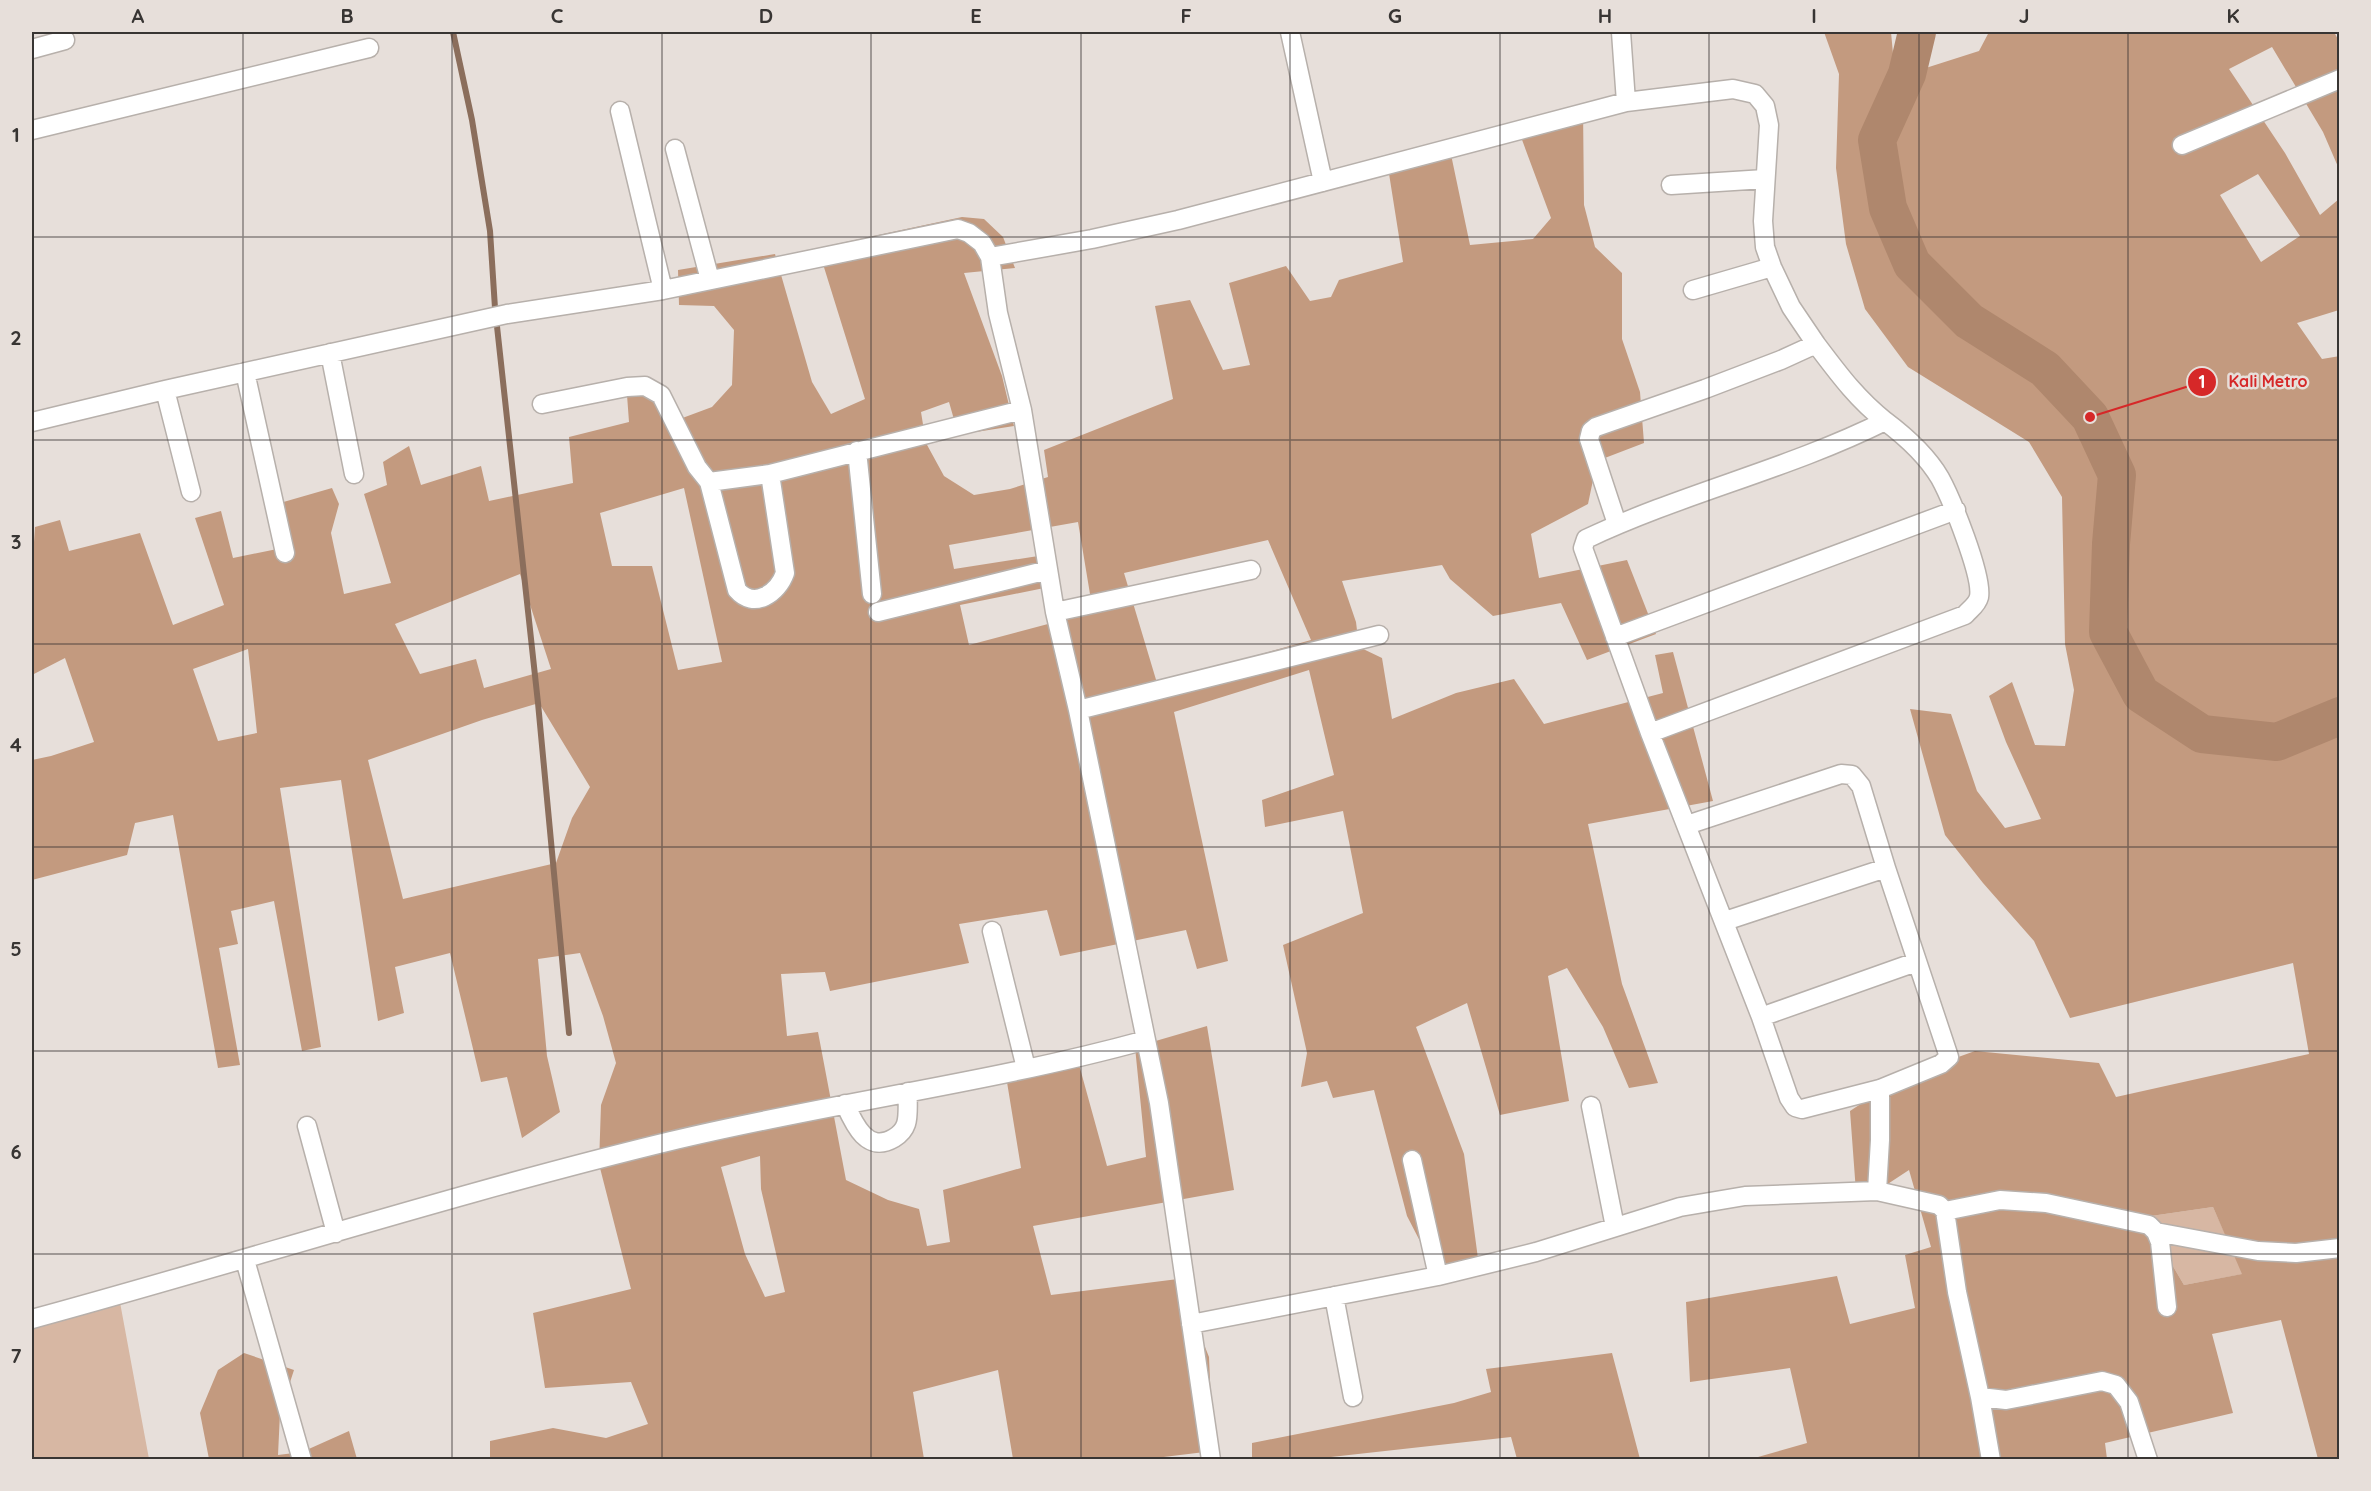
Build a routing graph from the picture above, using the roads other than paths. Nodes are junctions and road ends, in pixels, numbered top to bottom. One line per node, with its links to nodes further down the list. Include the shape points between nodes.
1 (1290, 32): 13 (street)
2 (1621, 32): 7 (street)
3 (64, 40): 5 (street)
4 (369, 48): 9 (street)
5 (32, 49)
6 (2340, 79): 10 (street)
7 (1626, 102): 12 (street, via 1733,89 1755,94 1765,106 1769,125); 13 (street)
8 (620, 111): 18 (street)
9 (32, 130)
10 (2182, 144)
11 (675, 149): 17 (street)
12 (1765, 180): 14 (street); 16 (street, via 1763,221)
13 (1323, 182): 15 (street, via 1124,232)
14 (1671, 185)
15 (990, 258): 17 (street, via 982,243 958,229); 25 (street, via 998,313)
16 (1772, 267): 19 (street); 20 (street, via 1791,307)
17 (710, 280): 18 (street)
18 (663, 290): 21 (street, via 507,314)
19 (1693, 290)
20 (1816, 344): 26 (street, via 1851,390); 34 (street, via 1591,431 1589,439)
21 (330, 353): 22 (street); 29 (street)
22 (246, 372): 23 (street); 35 (street)
23 (165, 390): 27 (street); 32 (street)
24 (542, 404): 31 (street, via 645,386 660,395 697,467)
25 (1022, 410): 28 (street); 36 (street)
26 (1885, 421): 33 (street, via 1939,476); 34 (street, via 1796,459)
27 (32, 422)
28 (857, 451): 30 (street); 38 (street)
29 (354, 474)
30 (770, 474): 31 (street); 31 (street, via 785,573 781,583 756,600 737,590)
31 (709, 482)
32 (190, 492)
33 (1956, 510): 42 (street); 44 (street, via 1979,596 1965,615)
34 (1617, 524): 42 (street, via 1586,539 1583,548)
35 (285, 553)
36 (1048, 570): 39 (street); 40 (street)
37 (1251, 570): 40 (street)
38 (872, 594)
39 (878, 612)
40 (1055, 612): 43 (street)
41 (1379, 635): 43 (street)
42 (1616, 637): 44 (street)
43 (1078, 710): 51 (street)
44 (1650, 734): 45 (street)
45 (1687, 825): 46 (street, via 1841,774 1852,775 1861,786); 47 (street)
46 (1886, 868): 47 (street); 49 (street)
47 (1725, 921): 50 (street)
48 (992, 931): 52 (street)
49 (1916, 962): 50 (street); 53 (street, via 1949,1057 1941,1065)
50 (1761, 1017): 53 (street, via 1795,1107 1802,1109)
51 (1146, 1040): 52 (street); 70 (street)
52 (1026, 1068): 54 (street)
53 (1880, 1089): 59 (street)
54 (908, 1092): 55 (street); 55 (street, via 906,1125 889,1141 877,1143 866,1138 857,1130)
55 (845, 1104): 63 (street, via 567,1167)
56 (1591, 1106): 61 (street)
57 (307, 1126): 63 (street)
58 (1412, 1160): 66 (street)
59 (1877, 1191): 60 (street, via 1939,1205); 61 (street, via 1745,1196 1680,1207)
60 (1945, 1211): 62 (street, via 2000,1200 2046,1203 2150,1226); 72 (street, via 1957,1292)
61 (1615, 1227): 66 (street, via 1536,1252)
62 (2156, 1232): 64 (street, via 2258,1251 2296,1253); 68 (street)
63 (336, 1233): 65 (street)
64 (2340, 1248)
65 (245, 1260): 69 (street); 73 (street)
66 (1438, 1276): 67 (street)
67 (1334, 1296): 70 (street); 71 (street)
68 (2167, 1307)
69 (32, 1319)
70 (1191, 1324): 74 (street)
71 (1353, 1397)
72 (1980, 1397): 75 (street); 76 (street, via 2006,1400 2102,1381 2116,1385 2129,1402)
73 (302, 1460)
74 (1211, 1460)
75 (1991, 1460)
76 (2148, 1460)

